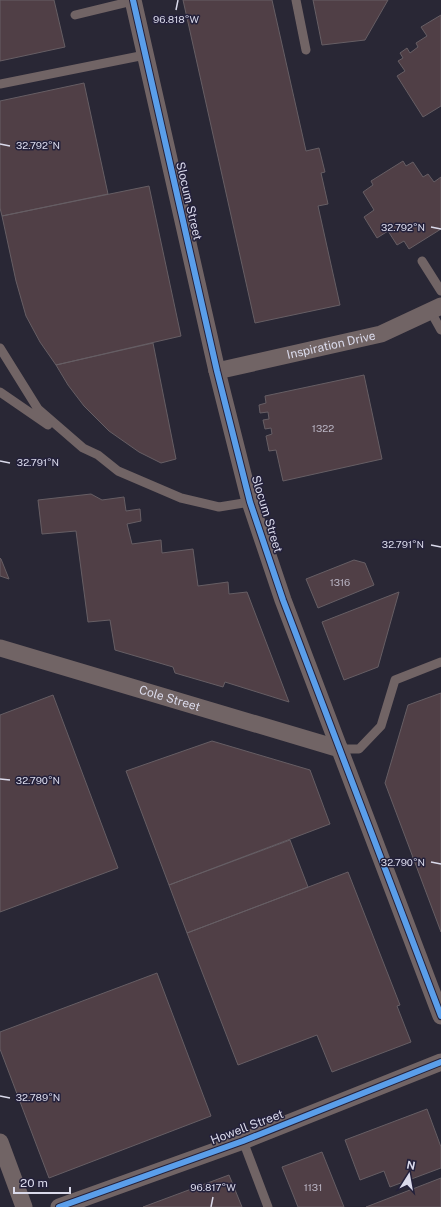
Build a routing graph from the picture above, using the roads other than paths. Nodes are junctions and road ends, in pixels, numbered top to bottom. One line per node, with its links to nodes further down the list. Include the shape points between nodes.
1 (296, 0): 4 (lane)
2 (133, 1): 3 (lane); 5 (street, Slocum Street)
3 (75, 15)
4 (306, 50)
5 (145, 55): 6 (lane); 12 (street, Slocum Street)
6 (0, 84)
7 (422, 261): 8 (lane)
8 (441, 291)
9 (436, 309): 10 (lane); 12 (street, Inspiration Drive, via 381,334)
10 (441, 330)
11 (0, 348): 14 (lane, via 38,409)
12 (217, 371): 15 (street, Slocum Street)
13 (0, 392): 14 (lane)
14 (83, 448): 15 (lane, via 98,455 118,471 182,498 219,507)
15 (250, 502): 18 (street, Slocum Street, via 283,600)
16 (0, 648): 18 (street, Cole Street)
17 (441, 662): 18 (lane, via 395,680 381,726 359,749)
18 (340, 749): 19 (street, Slocum Street)
19 (441, 1016)
20 (441, 1062): 21 (street, Howell Street)
21 (243, 1141): 24 (street, Howell Street); 25 (lane)
22 (0, 1142): 23 (street)
23 (24, 1207)
24 (59, 1207)
25 (268, 1207)

